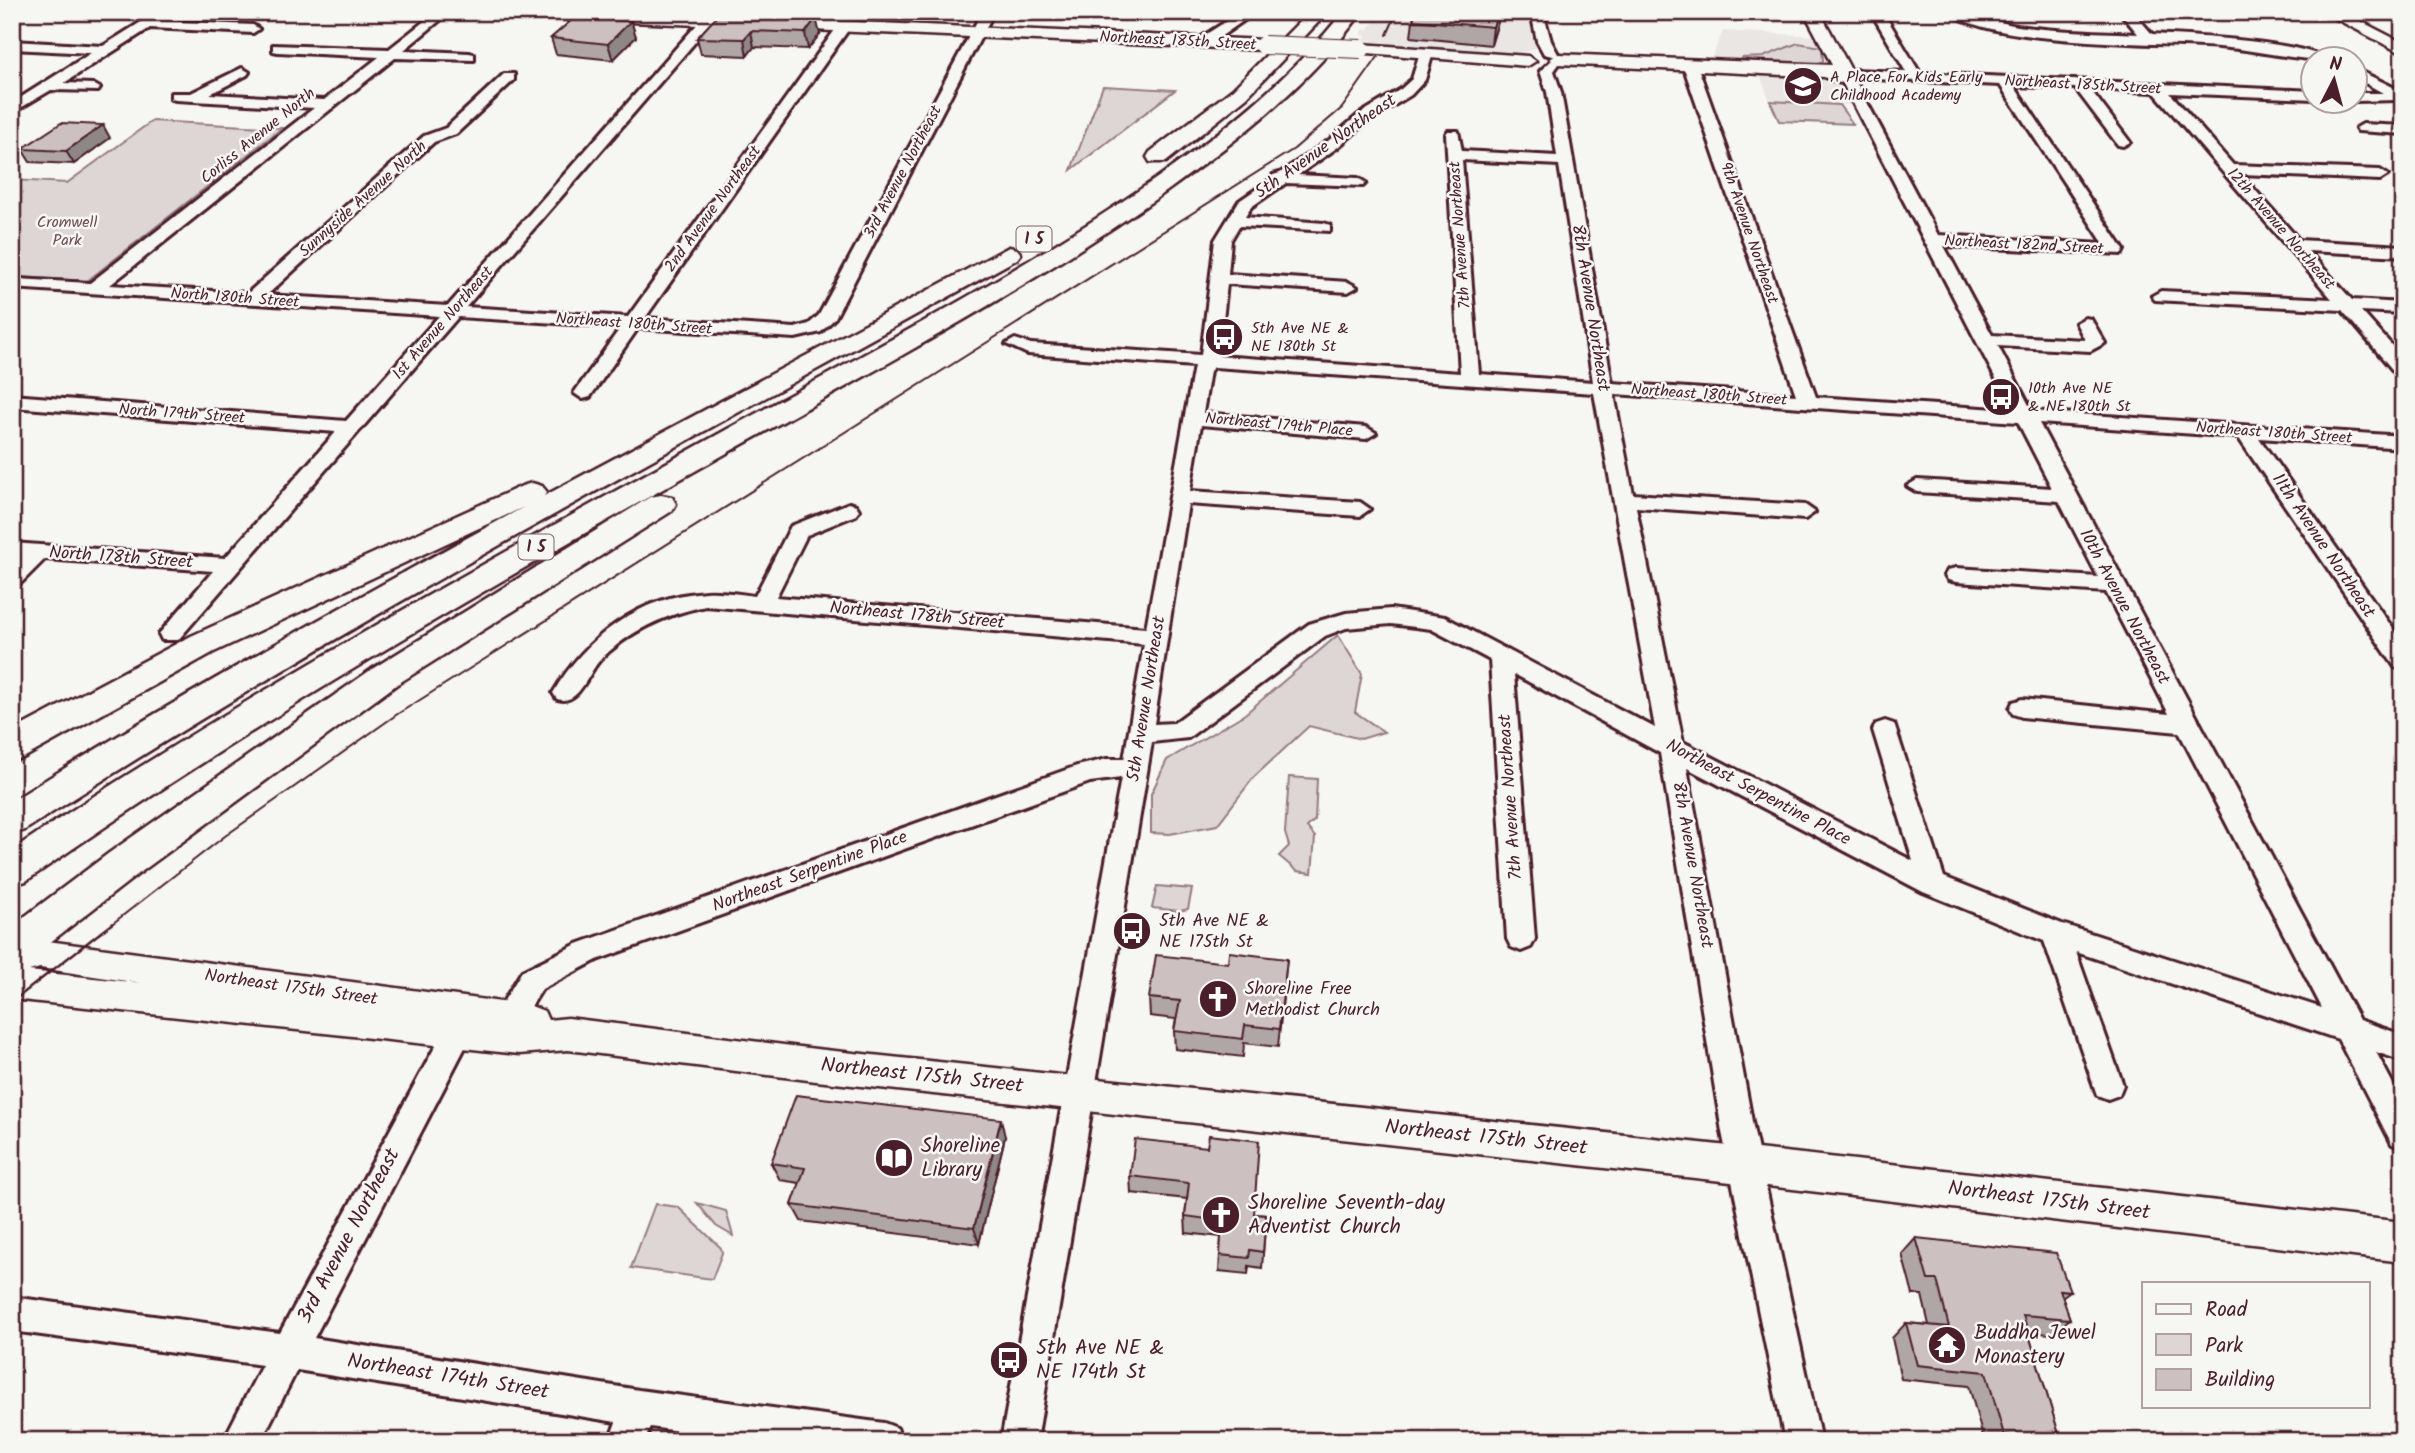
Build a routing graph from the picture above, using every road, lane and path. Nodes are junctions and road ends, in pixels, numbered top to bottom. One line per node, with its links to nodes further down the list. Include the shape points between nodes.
1 (166, 12): 15 (street)
2 (444, 12): 26 (street, Corliss Avenue North)
3 (517, 12): 14 (main road, Northeast 185th Street)
4 (988, 12): 18 (street, 3rd Avenue Northeast)
5 (1250, 12): 20 (street)
6 (1319, 12): 53 (highway, via 1240,93)
7 (1353, 12): 62 (highway, I 5, via 1298,73 1226,136 1143,197)
8 (1537, 12): 29 (street, 8th Avenue Northeast)
9 (1812, 12): 32 (main road, 10th Avenue Northeast)
10 (1877, 12): 34 (street)
11 (1956, 12): 19 (street, via 2038,33)
12 (2126, 12): 19 (street)
13 (2331, 12): 23 (main road)
14 (711, 16): 16 (main road, Northeast 185th Street); 72 (street, 1st Avenue Northeast)
15 (147, 24): 17 (street); 24 (street)
16 (845, 26): 18 (main road, Northeast 185th Street); 74 (street, 2nd Avenue Northeast)
17 (253, 29)
18 (977, 32): 20 (main road, Northeast 185th Street); 75 (street, 3rd Avenue Northeast, via 827,318)
19 (2149, 38): 27 (street, via 2265,46)
20 (1205, 41): 25 (main road, Northeast 185th Street, bridge)
21 (12, 45): 24 (street)
22 (278, 48): 26 (street)
23 (2403, 49)
24 (106, 50): 38 (street)
25 (1426, 53): 29 (main road, Northeast 185th Street); 56 (street, 5th Avenue Northeast, via 1418,80 1406,92)
26 (392, 54): 28 (street); 45 (street, Corliss Avenue North)
27 (2300, 55)
28 (469, 57)
29 (1542, 59): 30 (main road, Northeast 185th Street); 52 (street, 8th Avenue Northeast)
30 (1690, 65): 32 (main road, Northeast 185th Street); 84 (street, 9th Avenue Northeast)
31 (242, 72): 43 (street)
32 (1842, 73): 34 (street, Northeast 185th Street); 60 (street, 10th Avenue Northeast)
33 (509, 77): 68 (street, Sunnyside Avenue North, via 451,131 429,139)
34 (1916, 77): 36 (street, Northeast 185th Street)
35 (2370, 80): 44 (street, via 2393,93 2392,97)
36 (2004, 81): 37 (street, Northeast 185th Street); 60 (street, Northeast 182nd Street, via 2116,250)
37 (2080, 85): 40 (street, Northeast 185th Street); 50 (street)
38 (48, 86): 39 (street); 46 (street)
39 (93, 88)
40 (2158, 88): 41 (street, Northeast 185th Street); 54 (street, 12th Avenue Northeast)
41 (2300, 94)
42 (176, 96): 43 (street)
43 (192, 97): 45 (street)
44 (2370, 97)
45 (327, 104): 67 (street, Corliss Avenue North)
46 (12, 109)
47 (2363, 128): 48 (street)
48 (2403, 130)
49 (1453, 134): 51 (street, 7th Avenue Northeast)
50 (2123, 142)
51 (1455, 155): 52 (street); 80 (street, 7th Avenue Northeast)
52 (1566, 161): 81 (street, 8th Avenue Northeast)
53 (1142, 169)
54 (2229, 169): 55 (street); 61 (street, 12th Avenue Northeast)
55 (2380, 175)
56 (1278, 178): 57 (street); 58 (street, 5th Avenue Northeast, via 1245,204)
57 (1358, 183)
58 (1233, 220): 59 (street); 64 (street, 5th Avenue Northeast, via 1223,240)
59 (1324, 228)
60 (1932, 240): 76 (street, 10th Avenue Northeast)
61 (2295, 245): 63 (street); 70 (street, 12th Avenue Northeast)
62 (1042, 248): 86 (highway, I 5); 119 (highway, I 5, via 874,360 336,662); 123 (highway, via 980,313 725,464 384,677)
63 (2403, 251)
64 (1218, 278): 66 (street); 78 (street, 5th Avenue Northeast)
65 (16, 284): 67 (street, North 180th Street)
66 (1348, 287)
67 (94, 289): 68 (street, North 180th Street)
68 (252, 299): 72 (street, North 180th Street)
69 (2164, 300): 70 (street)
70 (2347, 305): 71 (street); 79 (street, 12th Avenue Northeast)
71 (2403, 308)
72 (453, 312): 74 (street, Northeast 180th Street); 88 (street, 1st Avenue Northeast)
73 (2085, 323): 76 (street, via 2096,342 2090,346)
74 (631, 324): 75 (street, Northeast 180th Street, via 795,333); 82 (street, 2nd Avenue Northeast)
75 (815, 328)
76 (1984, 340): 85 (street, 10th Avenue Northeast)
77 (1014, 345): 78 (street, Northeast 180th Street)
78 (1209, 362): 80 (street, Northeast 180th Street); 87 (street, 5th Avenue Northeast, via 1201,369)
79 (2403, 370)
80 (1470, 379): 81 (street, Northeast 180th Street)
81 (1603, 387): 84 (street, Northeast 180th Street); 95 (street, 8th Avenue Northeast)
82 (583, 393)
83 (12, 401): 88 (street, North 179th Street)
84 (1808, 401): 85 (street, Northeast 180th Street)
85 (2024, 415): 89 (street, Northeast 180th Street); 93 (street, 10th Avenue Northeast)
86 (713, 416): 116 (highway, via 565,476 234,627 93,698); 118 (highway, I 5, via 245,674)
87 (1192, 418): 90 (street, Northeast 179th Place); 94 (street, 5th Avenue Northeast)
88 (351, 427): 101 (street, 1st Avenue Northeast)
89 (2244, 430): 91 (street, Northeast 180th Street); 109 (street, 11th Avenue Northeast)
90 (1366, 433)
91 (2403, 442)
92 (1917, 486): 93 (street)
93 (2065, 495): 104 (street, 10th Avenue Northeast)
94 (1180, 498): 96 (street); 107 (street, 5th Avenue Northeast)
95 (1625, 500): 98 (street); 115 (street, 8th Avenue Northeast)
96 (1360, 509)
97 (849, 510): 105 (street, via 799,531)
98 (1805, 512)
99 (12, 550): 100 (street, North 178th Street)
100 (40, 553): 101 (street, North 178th Street); 103 (street)
101 (230, 565): 106 (street, 1st Avenue Northeast)
102 (1956, 575): 104 (street)
103 (12, 579)
104 (2112, 585): 112 (street, 10th Avenue Northeast)
105 (762, 603): 107 (street, Northeast 178th Street); 110 (street, Northeast 178th Street, via 706,599 677,603 628,625 587,657)
106 (170, 634)
107 (1157, 637): 114 (street, 5th Avenue Northeast)
108 (1501, 655): 114 (street, Northeast Serpentine Place, via 1437,622 1388,616 1340,621 1317,630 1179,732); 115 (street, Northeast Serpentine Place); 122 (street, 7th Avenue Northeast)
109 (2403, 661)
110 (565, 693)
111 (2022, 708): 112 (street)
112 (2185, 724): 127 (street, 10th Avenue Northeast)
113 (1885, 730): 120 (street)
114 (1141, 734): 117 (street, 5th Avenue Northeast)
115 (1671, 747): 120 (street, Northeast Serpentine Place); 134 (street, 8th Avenue Northeast)
116 (12, 748)
117 (1135, 769): 126 (street, Northeast Serpentine Place, via 1086,773 587,952 532,980); 132 (street, 5th Avenue Northeast)
118 (12, 820)
119 (20, 864)
120 (1933, 884): 121 (street, Northeast Serpentine Place)
121 (2055, 933): 127 (street, Northeast Serpentine Place); 131 (street)
122 (1521, 939)
123 (12, 949)
124 (12, 960): 126 (main road, Northeast 175th Street, via 40,954)
125 (12, 984): 128 (main road, Northeast 175th Street)
126 (509, 1017): 129 (main road, Northeast 175th Street)
127 (2347, 1030): 130 (street, Northeast Serpentine Place); 133 (street, 10th Avenue Northeast)
128 (458, 1032): 129 (main road, Northeast 175th Street, via 519,1038); 137 (street, 3rd Avenue Northeast)
129 (568, 1034): 132 (main road, Northeast 175th Street)
130 (2403, 1048)
131 (2108, 1084)
132 (1079, 1093): 134 (main road, Northeast 175th Street); 142 (street, 5th Avenue Northeast)
133 (2403, 1134)
134 (1745, 1166): 135 (main road, Northeast 175th Street); 143 (street, 8th Avenue Northeast)
135 (2403, 1242)
136 (12, 1314): 137 (street, Northeast 174th Street)
137 (288, 1351): 138 (street, Northeast 174th Street); 139 (street, 3rd Avenue Northeast)
138 (639, 1408): 140 (street); 141 (street, Northeast 174th Street)
139 (241, 1441)
140 (627, 1441)
141 (884, 1441)
142 (1019, 1441)
143 (1803, 1441)

